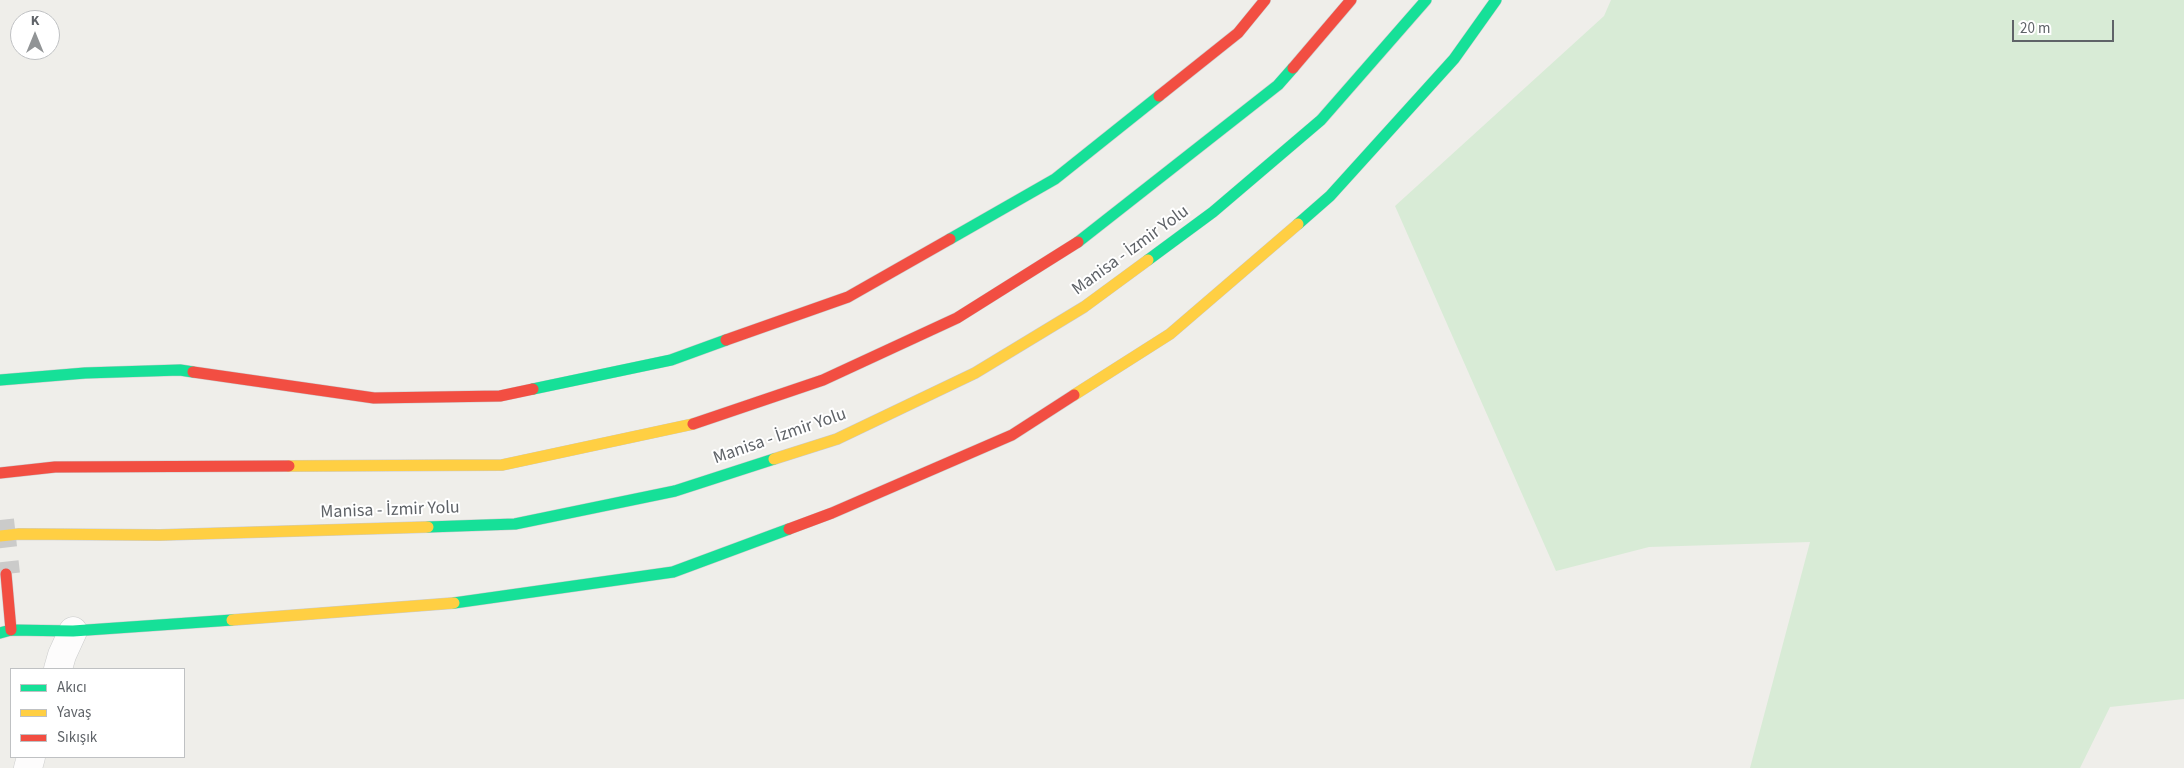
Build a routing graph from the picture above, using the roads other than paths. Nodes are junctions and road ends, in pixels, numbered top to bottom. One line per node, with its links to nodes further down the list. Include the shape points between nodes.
1 (1265, 0): 5 (main road, via 1238,32 1055,179 848,297 671,360 500,396 374,398 180,370)
2 (1350, 0): 6 (main road, via 1278,84 1081,240 957,318 823,380 686,426 502,464 55,467)
3 (1426, 0): 7 (main road, Manisa - İzmir Yolu, via 1321,120 1213,212 1084,307 983,368 837,438 675,491 515,524)
4 (1496, 0): 10 (main road, via 1454,59 1330,196 1170,334 1012,435 832,513 673,572 434,606)
5 (0, 380)
6 (0, 474)
7 (0, 536)
8 (6, 574): 9 (main road)
9 (5, 631): 10 (main road)
10 (73, 631): 11 (street)
11 (58, 668)

